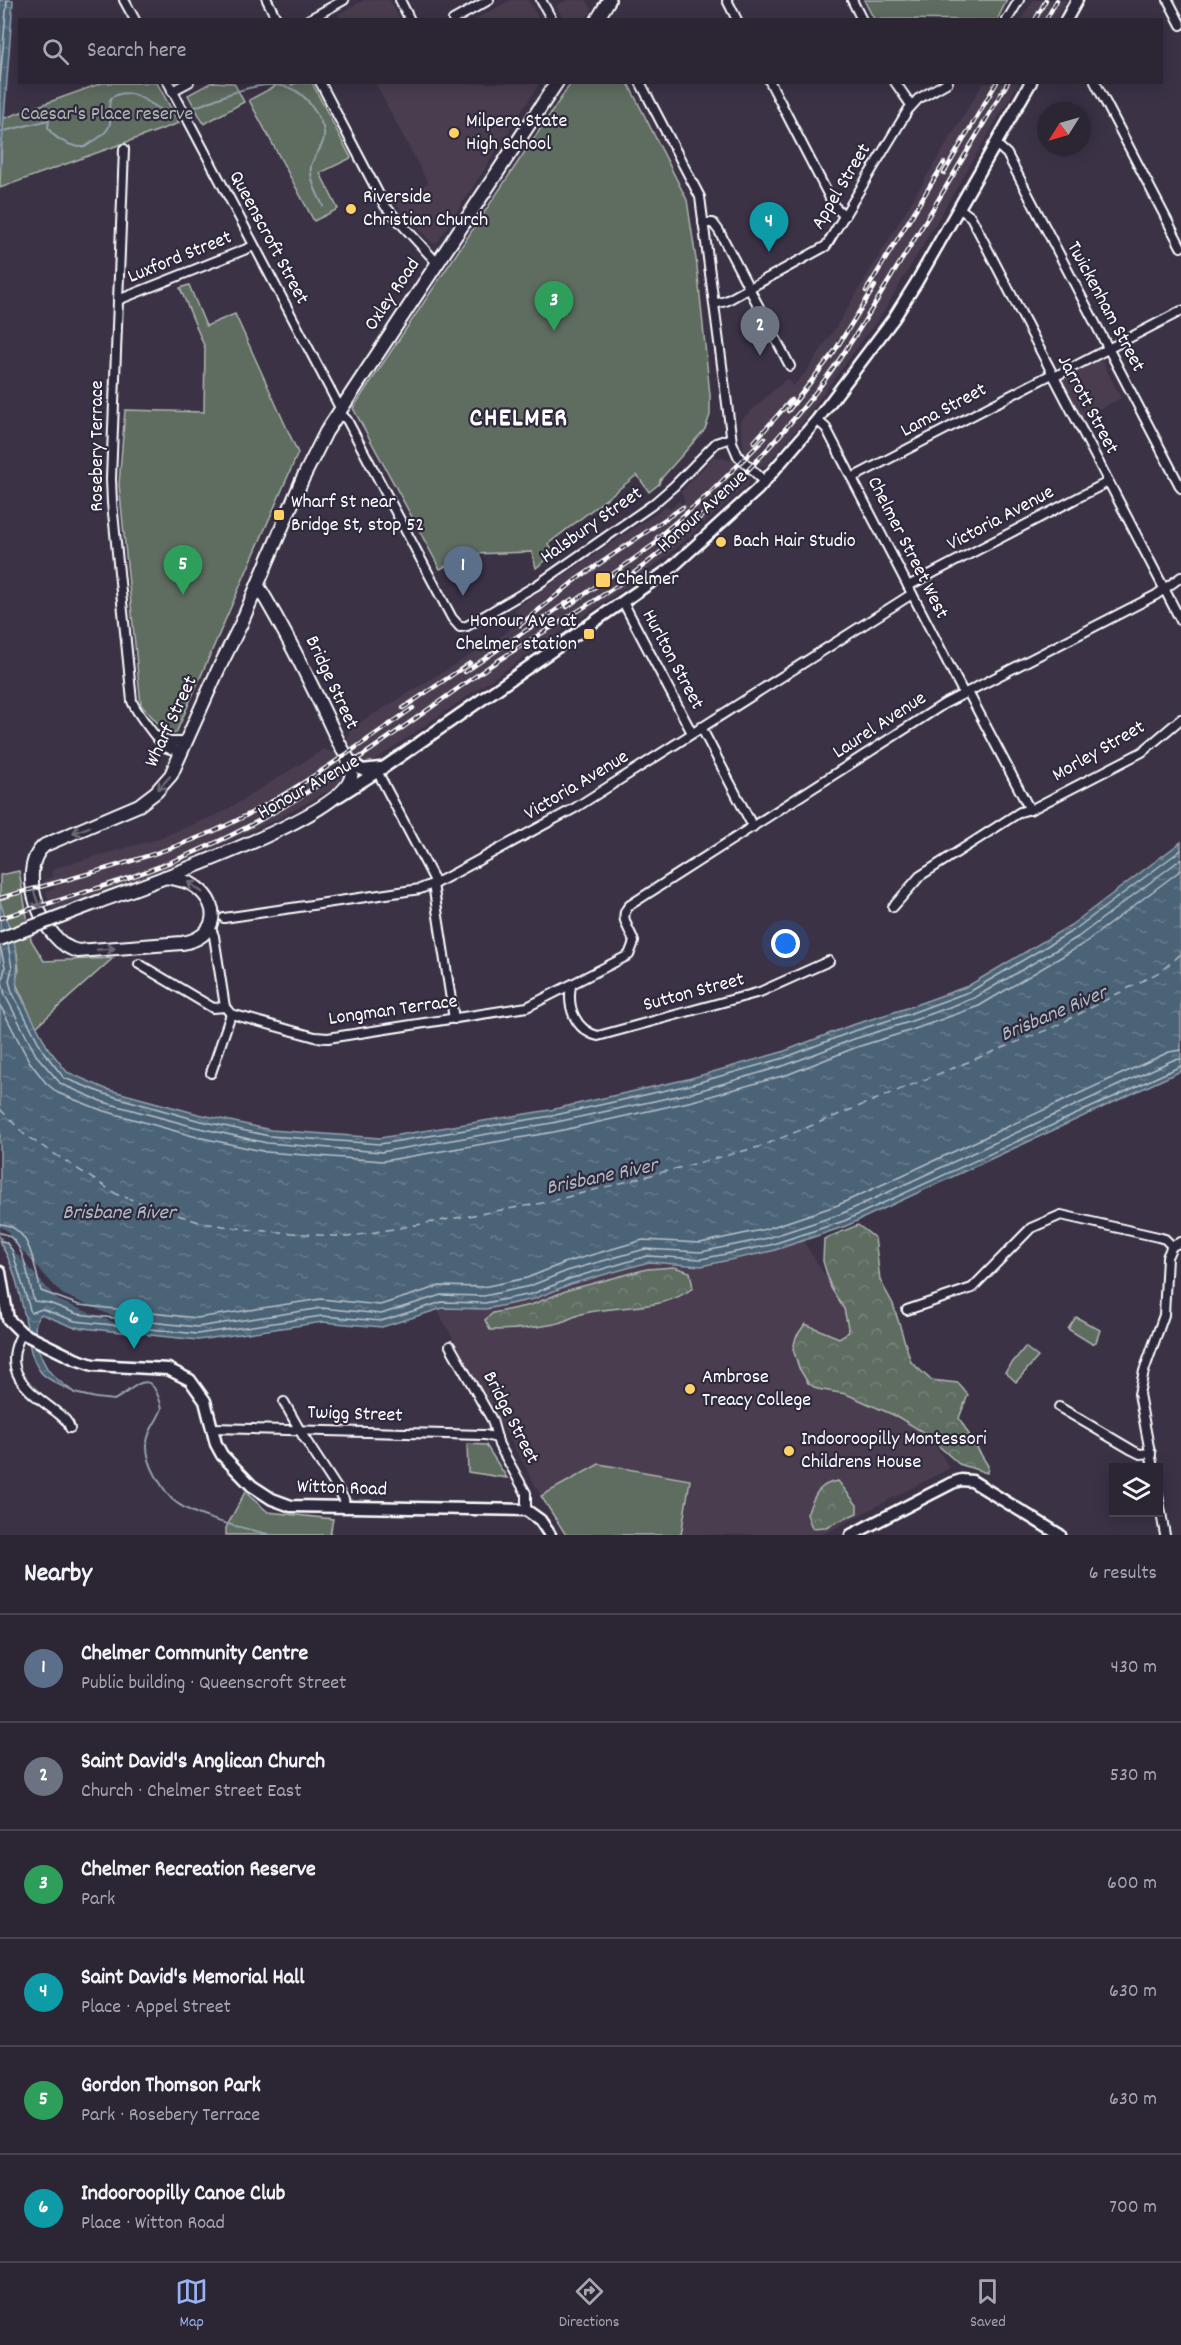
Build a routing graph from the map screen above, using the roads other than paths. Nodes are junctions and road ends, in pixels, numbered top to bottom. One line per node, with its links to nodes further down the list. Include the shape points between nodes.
1 (124, 0): 13 (street)
2 (267, 0): 14 (street)
3 (344, 0): 15 (street)
4 (400, 0): 16 (street)
5 (489, 0): 17 (street)
6 (541, 0): 18 (street)
7 (609, 0): 19 (main road)
8 (727, 0): 20 (street)
9 (852, 0): 21 (street)
10 (1019, 0): 22 (street)
11 (1077, 0): 23 (main road)
12 (1168, 0): 24 (street)
13 (134, 18)
14 (276, 18)
15 (312, 18)
16 (409, 18)
17 (457, 18)
18 (551, 18)
19 (600, 18)
20 (736, 18)
21 (861, 18)
22 (1008, 18)
23 (1067, 18)
24 (1181, 26)
25 (169, 84): 35 (street, Queenscroft Street)
26 (185, 84): 35 (street)
27 (321, 84): 44 (street, via 388,211)
28 (556, 84): 44 (main road, Oxley Road)
29 (641, 84): 41 (street, via 699,194)
30 (771, 84): 40 (street, via 834,206)
31 (896, 84): 36 (street)
32 (944, 84): 36 (street, Appel Street)
33 (1030, 84): 37 (main road, Honour Avenue)
34 (1096, 84): 43 (street)
35 (172, 91): 42 (street, Queenscroft Street)
36 (911, 105): 40 (street, Appel Street)
37 (996, 144): 39 (main road, Honour Avenue); 49 (street, Twickenham Street, via 1007,154)
38 (124, 148): 46 (street, Rosebery Terrace)
39 (959, 208): 51 (street, Jarrott Street, via 970,217); 53 (main road, Honour Avenue, via 894,318)
40 (845, 216): 45 (street, Appel Street, via 822,249)
41 (703, 223): 45 (street, via 716,227); 47 (street)
42 (254, 246): 46 (street, Luxford Street); 52 (street, Queenscroft Street)
43 (1181, 247)
44 (438, 264): 52 (main road, Oxley Road)
45 (749, 288): 47 (street, Appel Street); 50 (street)
46 (118, 300): 70 (street, Rosebery Terrace, via 112,503 131,697 135,710 167,747)
47 (714, 304): 54 (street)
48 (1181, 311): 49 (street, Lama Street)
49 (1108, 349): 51 (street, Lama Street); 58 (street, Twickenham Street)
50 (790, 366)
51 (1053, 376): 55 (street, Lama Street); 57 (street, Jarrott Street)
52 (339, 410): 60 (main road, Wharf Street, via 306,471); 65 (street, Queenscroft Street)
53 (817, 420): 55 (street, Chelmer Street West, via 826,428); 56 (main road, Honour Avenue)
54 (731, 438): 56 (street, via 736,453); 65 (street, Halsbury Street, via 716,443 646,510 537,585)
55 (852, 478): 61 (street, Chelmer Street West)
56 (765, 482): 63 (main road, Honour Avenue, via 684,558)
57 (1108, 482): 61 (street, Victoria Avenue); 62 (street, Jarrott Street)
58 (1181, 488)
59 (1181, 577): 62 (street, Laurel Avenue)
60 (258, 586): 70 (main road, Wharf Street); 71 (main road, Bridge Street)
61 (910, 590): 66 (street, Chelmer Street West); 68 (street, Victoria Avenue)
62 (1164, 590): 64 (street, Jarrott Street); 66 (street, Laurel Avenue)
63 (623, 602): 69 (street, Hurlton Street); 72 (main road, Honour Avenue)
64 (1181, 621)
65 (460, 627)
66 (966, 693): 74 (street, Chelmer Street West); 75 (street, Laurel Avenue)
67 (1181, 719): 74 (street, Morley Street, via 1142,752)
68 (701, 728): 69 (street, Victoria Avenue); 75 (street, Hurlton Street)
69 (692, 733): 77 (street, Victoria Avenue, via 554,821)
70 (183, 746): 80 (main road, Wharf Street, one-way to 80, via 171,775 145,801 42,847 32,862 31,881 46,924 62,944 74,950 188,942 202,937)
71 (348, 759): 72 (main road, via 362,770); 73 (main road, Bridge Street, via 351,777)
72 (380, 770): 73 (main road, Honour Avenue); 77 (street)
73 (336, 797): 76 (main road, Honour Avenue, via 241,847)
74 (1030, 810): 78 (street, via 920,876)
75 (753, 827): 81 (street, Laurel Avenue, via 630,904 624,916)
76 (165, 877): 80 (main road, one-way to 76, via 212,909 201,891 187,882); 82 (main road, Honour Avenue, bridge)
77 (434, 883): 79 (street, Victoria Avenue, via 420,889); 90 (street)
78 (893, 907)
79 (224, 918)
80 (210, 926): 87 (street)
81 (629, 930): 85 (street, Longman Terrace, via 634,944 630,955)
82 (0, 939)
83 (829, 962): 88 (street, Sutton Street, via 753,994 600,1036 582,1027)
84 (139, 964): 87 (street, via 211,1008)
85 (571, 986): 86 (street, Longman Terrace); 88 (street)
86 (550, 997): 88 (street, Sutton Street); 90 (street, Longman Terrace, via 523,1008)
87 (225, 1007): 89 (street)
88 (572, 1013)
89 (231, 1014): 90 (street, Longman Terrace, via 323,1038); 91 (street)
90 (453, 1019)
91 (211, 1073)
92 (1181, 1242): 93 (street)
93 (1172, 1246): 95 (street, via 1158,1237 1061,1215 1030,1228 972,1288); 104 (street, via 1167,1257 1164,1316 1139,1390)
94 (0, 1272): 96 (main road, via 8,1319)
95 (907, 1310)
96 (21, 1333): 100 (street, via 11,1354 13,1371 25,1388 62,1416); 101 (main road, Witton Road, via 93,1365 157,1367 178,1372 199,1390)
97 (450, 1346): 103 (street, Bridge Street, via 492,1420)
98 (284, 1402): 102 (street)
99 (1059, 1407): 104 (street, via 1132,1450)
100 (70, 1428)
101 (213, 1428): 102 (street, Twigg Street); 106 (main road, Witton Road, via 222,1455 252,1486 272,1499 291,1506)
102 (300, 1430): 103 (street, Twigg Street); 106 (street, via 344,1499)
103 (496, 1438): 107 (street, Bridge Street, via 526,1493)
104 (1151, 1453): 105 (street)
105 (1152, 1463)
106 (345, 1508): 107 (main road, Witton Road)
107 (526, 1510): 109 (main road, via 540,1520)
108 (1162, 1517): 112 (street)
109 (550, 1535)
110 (851, 1535): 111 (main road, via 965,1479)
111 (1060, 1535)
112 (1166, 1535)

